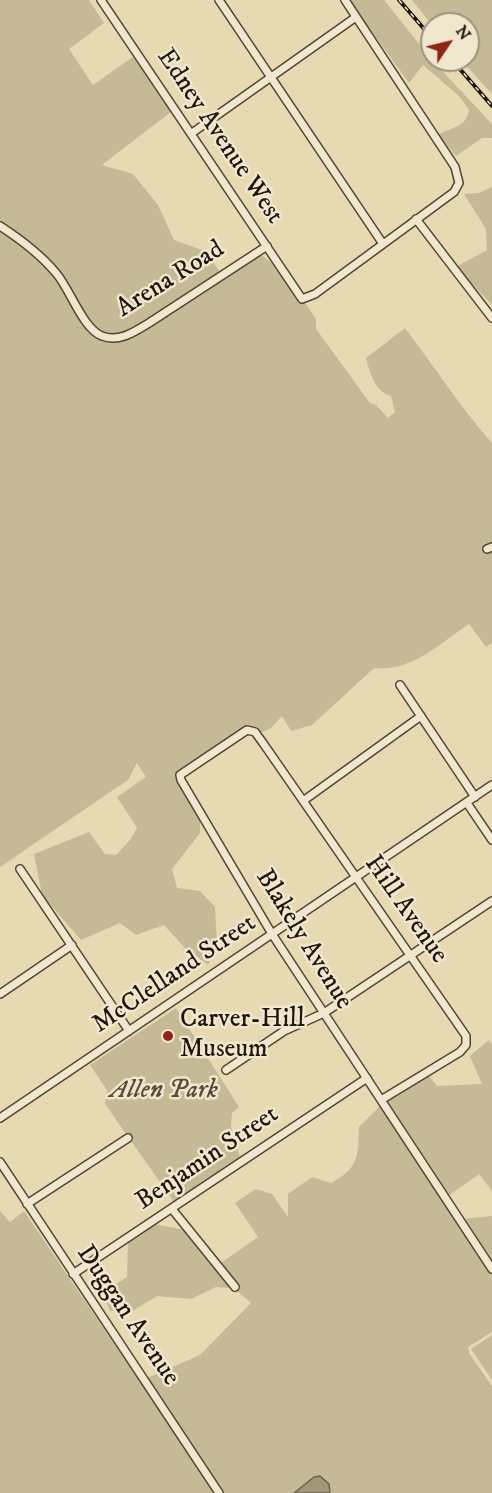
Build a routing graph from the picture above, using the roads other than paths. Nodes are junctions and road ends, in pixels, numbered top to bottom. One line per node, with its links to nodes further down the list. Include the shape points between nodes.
1 (101, 0): 6 (street, Edney Avenue West)
2 (219, 0): 5 (street)
3 (345, 0): 4 (street)
4 (356, 17): 5 (street); 7 (street, via 459,175 454,192)
5 (271, 76): 6 (street); 9 (street)
6 (192, 133): 10 (street, Edney Avenue West)
7 (416, 219): 9 (street); 11 (street)
8 (0, 226): 10 (street, Arena Road, via 56,273 92,330 112,338 133,333)
9 (383, 244): 10 (street, Edney Avenue West, via 315,294 302,298)
10 (267, 246)
11 (492, 318)
12 (400, 685): 13 (street)
13 (421, 716): 15 (street); 16 (street)
14 (492, 785): 15 (street, McClelland Street)
15 (475, 797): 17 (street, McClelland Street)
16 (303, 801): 20 (street, Hill Avenue); 22 (street, Blakely Avenue, via 250,730 180,775)
17 (467, 803): 18 (street); 20 (street, McClelland Street)
18 (492, 840)
19 (20, 869): 23 (street)
20 (357, 876): 22 (street, McClelland Street); 24 (street, Hill Avenue)
21 (492, 901): 24 (street)
22 (272, 934): 26 (street, Blakely Avenue); 27 (street, McClelland Street)
23 (72, 945): 25 (street); 27 (street)
24 (412, 955): 26 (street); 30 (street, Hill Avenue, via 465,1034 466,1045)
25 (0, 994)
26 (324, 1013): 28 (street, via 284,1031); 29 (street, Blakely Avenue)
27 (129, 1031): 31 (street, McClelland Street)
28 (226, 1070)
29 (366, 1078): 30 (street, Blakely Avenue); 35 (street, Benjamin Street)
30 (381, 1100): 36 (street, Blakely Avenue)
31 (0, 1118)
32 (128, 1137): 34 (street)
33 (0, 1162): 34 (street, Duggan Avenue)
34 (27, 1204): 37 (street, Duggan Avenue)
35 (172, 1209): 37 (street, Benjamin Street); 38 (street)
36 (492, 1269)
37 (73, 1274): 39 (street, Duggan Avenue)
38 (235, 1287)
39 (219, 1493)

